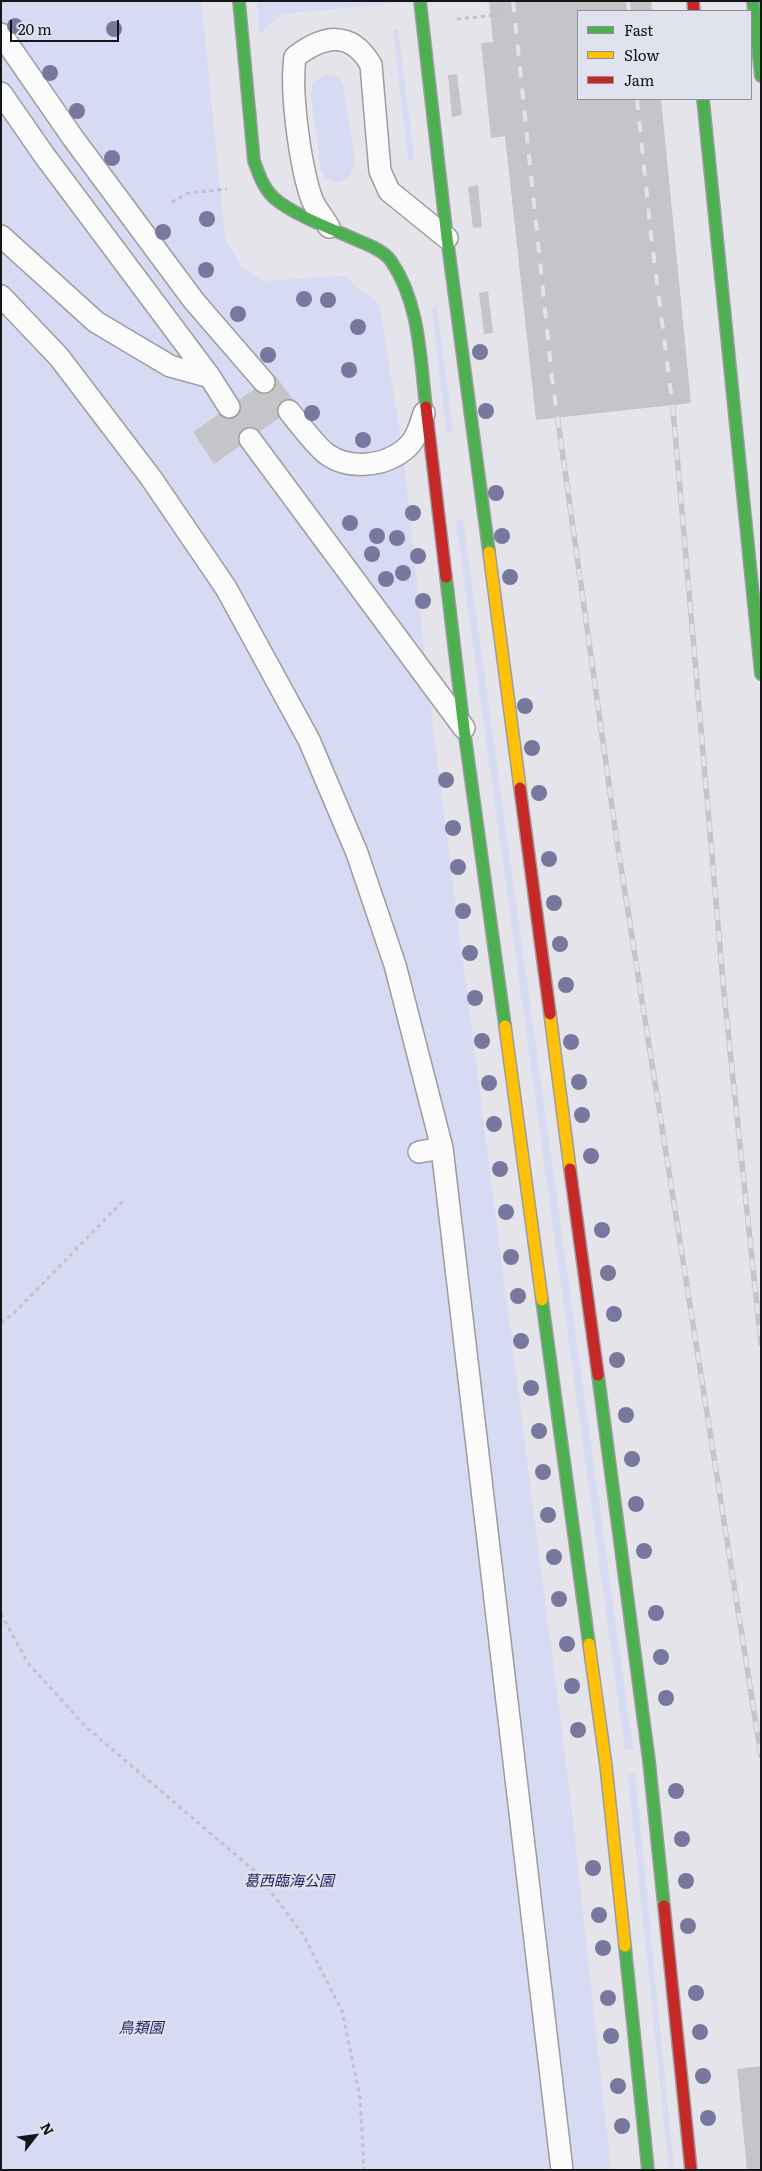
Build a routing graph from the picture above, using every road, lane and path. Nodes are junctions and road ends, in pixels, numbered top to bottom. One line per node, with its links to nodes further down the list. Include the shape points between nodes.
1 (239, 1): 12 (main road, via 254,161 261,180 273,197)
2 (420, 1): 14 (main road)
3 (498, 1): 5 (path, via 499,15)
4 (753, 1): 7 (main road)
5 (457, 19)
6 (1, 34): 17 (lane, via 73,138 194,301)
7 (761, 76)
8 (1, 93): 16 (lane)
9 (703, 100): 22 (main road)
10 (227, 189): 11 (path, via 188,193)
11 (172, 202)
12 (330, 226): 14 (lane, via 312,199 303,163 292,78 295,57 311,45 332,39 352,43 371,65 380,171 390,191); 20 (main road, via 390,259 410,294)
13 (1, 236): 16 (lane, via 96,322 170,366)
14 (447, 238): 32 (main road, via 649,1761)
15 (1, 296): 24 (lane, via 60,357 152,478 226,588 309,740 356,853 395,965)
16 (210, 377): 18 (lane)
17 (264, 382)
18 (229, 407)
19 (289, 411): 20 (lane, via 327,455 351,463 378,464 405,450 416,435)
20 (424, 413): 23 (main road)
21 (250, 439): 23 (lane)
22 (761, 674)
23 (464, 729): 31 (main road, via 606,1766)
24 (442, 1148): 25 (lane); 30 (lane, via 484,1573)
25 (419, 1152)
26 (123, 1201): 27 (path)
27 (1, 1323)
28 (1, 1614): 29 (path, via 28,1663 86,1727 257,1873 304,1936 342,2011 360,2097)
29 (364, 2170)
30 (562, 2170)
31 (648, 2170)
32 (691, 2170)

